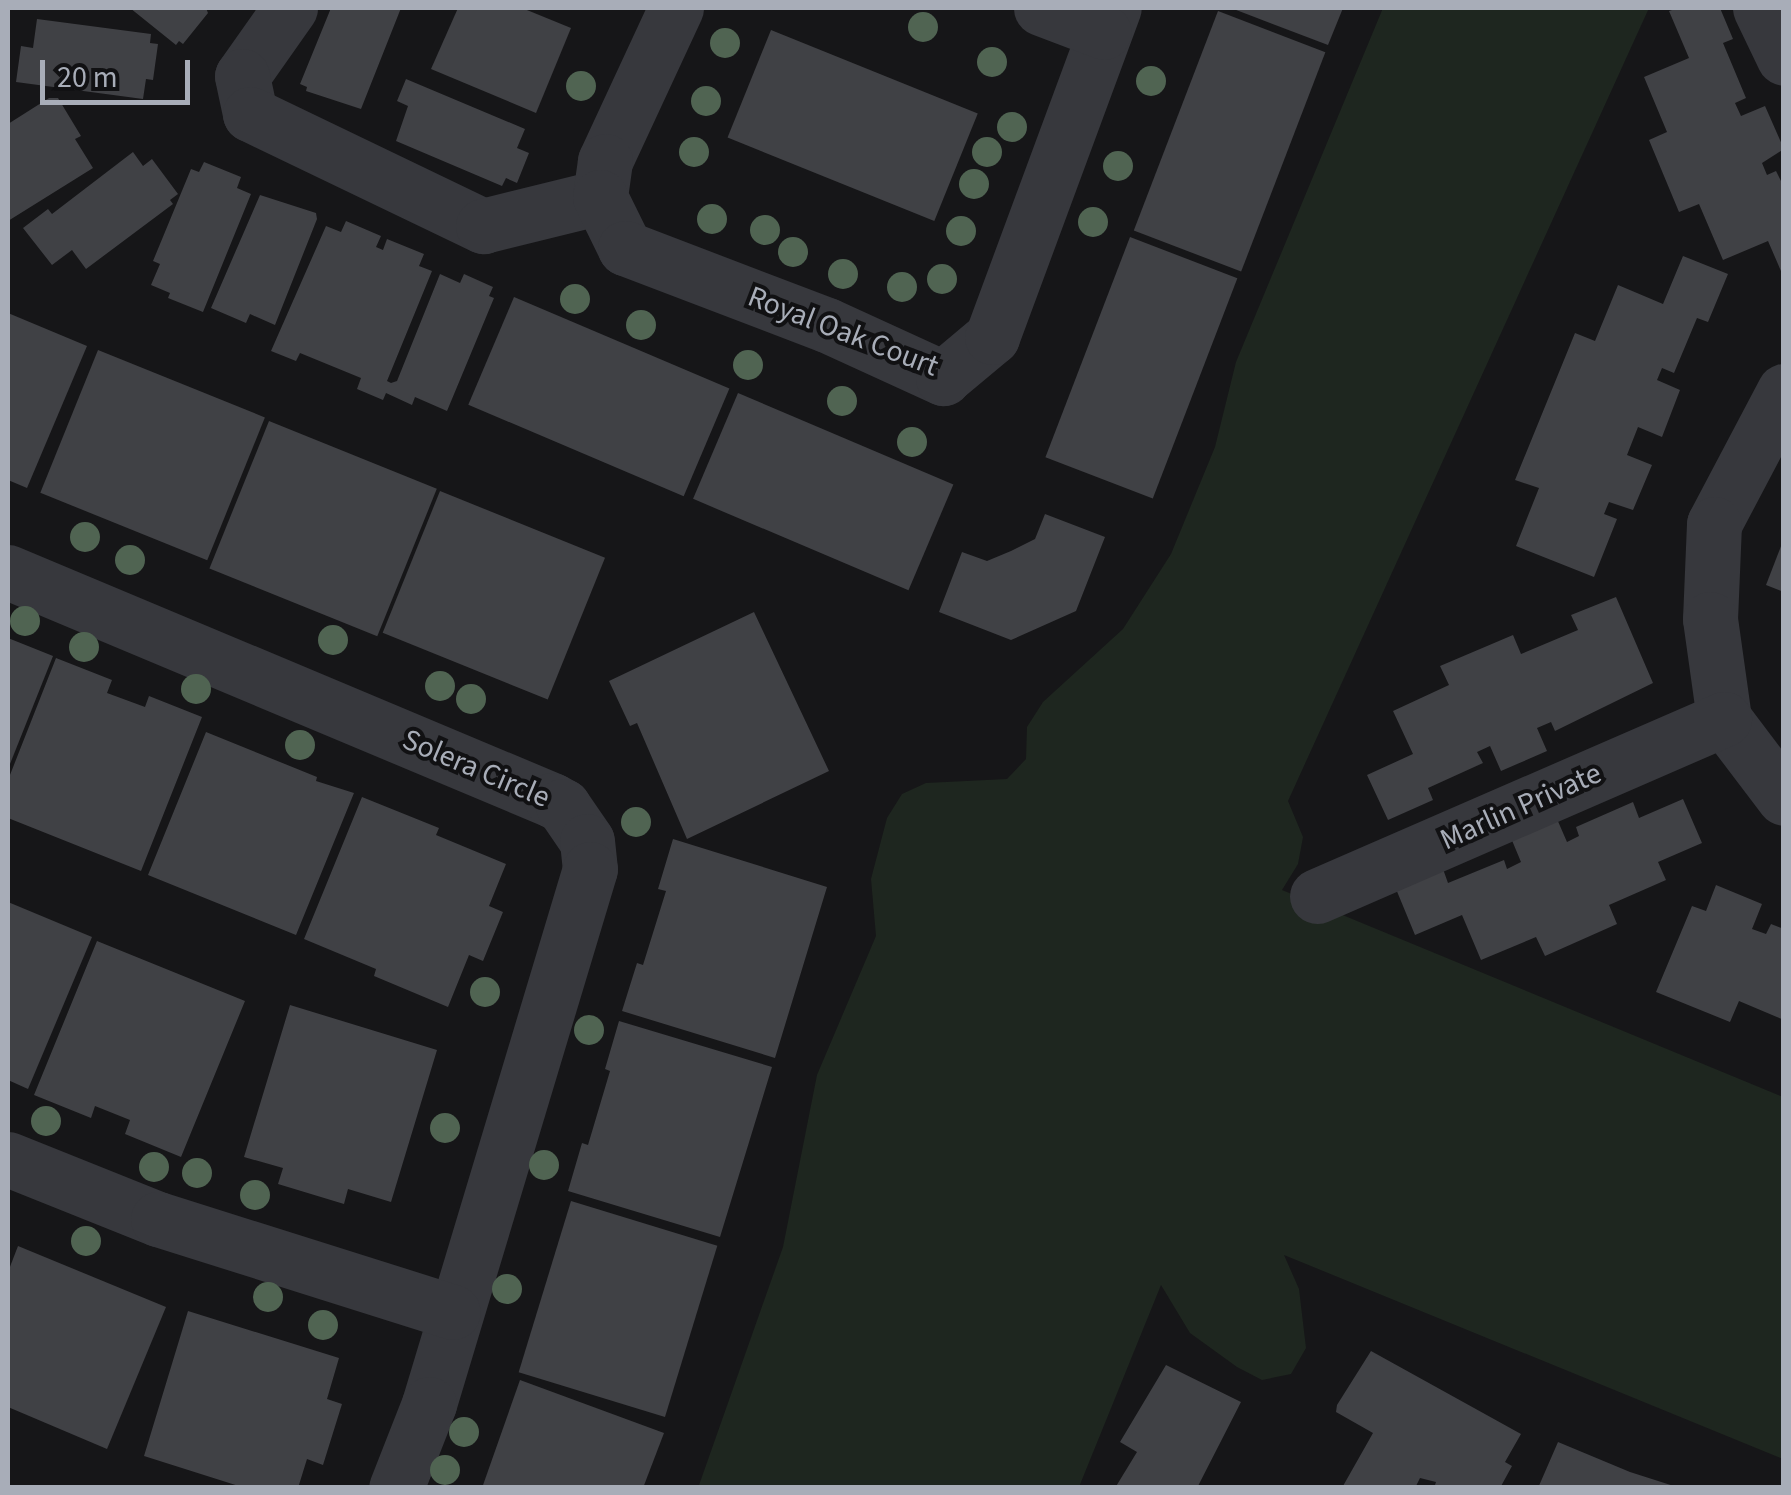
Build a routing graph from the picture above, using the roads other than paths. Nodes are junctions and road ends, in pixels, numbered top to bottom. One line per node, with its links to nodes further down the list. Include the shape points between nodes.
1 (290, 8): 7 (street, via 242,76 250,114 484,226)
2 (676, 8): 7 (street, via 605,162)
3 (1041, 8): 5 (street, Royal Oak Court)
4 (1760, 8): 6 (street)
5 (1109, 20): 7 (street, Royal Oak Court, via 992,337 944,378 828,325 625,248)
6 (1784, 58)
7 (600, 198)
8 (1784, 390): 10 (street, via 1714,524 1710,619)
9 (8, 572): 14 (street, Solera Circle, via 552,800 586,841 590,869)
10 (1724, 718): 11 (street); 12 (street, Marlin Private)
11 (1784, 798)
12 (1318, 896)
13 (8, 1158): 14 (street, via 158,1219)
14 (454, 1312): 15 (street, Solera Circle, via 429,1404)
15 (396, 1488)

